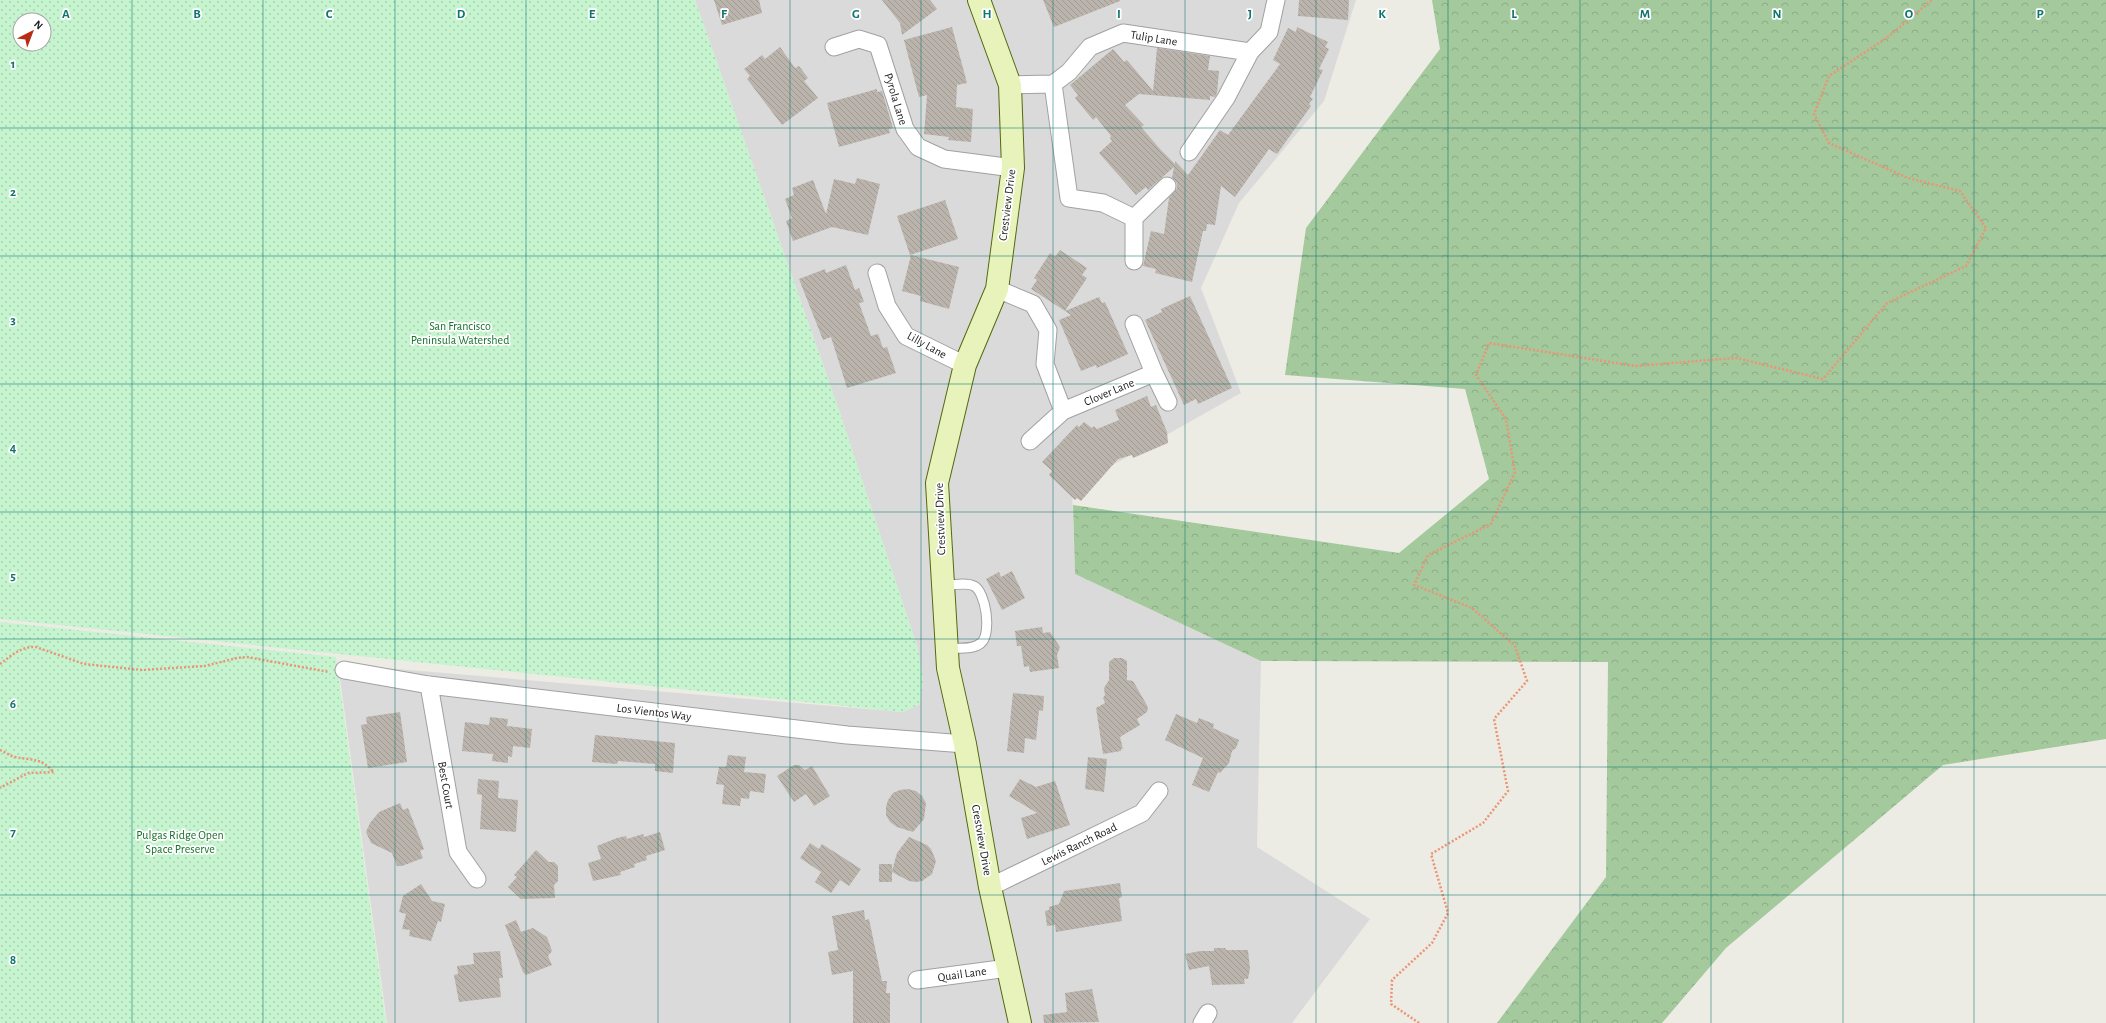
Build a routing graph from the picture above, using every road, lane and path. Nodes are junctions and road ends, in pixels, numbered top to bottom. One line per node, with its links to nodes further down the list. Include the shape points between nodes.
1 (979, 0): 7 (street, Crestview Drive)
2 (1276, 0): 5 (street, via 1269,32)
3 (1932, 0): 35 (path, via 1888,37 1829,76 1814,114 1829,143 1908,178 1960,191 1986,228 1966,266 1887,303 1823,379 1736,358 1635,366 1489,343 1476,375 1506,419 1515,472 1491,524 1428,555 1414,584 1472,608 1515,646 1527,681 1494,719 1508,791 1483,823 1431,854 1448,913 1432,943 1392,980 1391,1004)
4 (834, 48): 9 (street, Pyrola Lane, via 859,39 878,45 905,129 918,147 944,159)
5 (1250, 52): 6 (street, Tulip Lane, via 1123,33 1090,48 1069,72); 8 (street, via 1226,98)
6 (1052, 84): 7 (street); 11 (street, via 1069,198 1103,203)
7 (1010, 85): 9 (street, Crestview Drive)
8 (1189, 152)
9 (1013, 168): 14 (street, Crestview Drive)
10 (1167, 186): 11 (street)
11 (1134, 218): 12 (street)
12 (1134, 261)
13 (877, 274): 16 (street, Lilly Lane, via 887,306 906,336)
14 (997, 289): 16 (street, Crestview Drive); 19 (street, via 1033,304 1048,330 1045,364)
15 (1134, 324): 17 (street)
16 (965, 365): 21 (street, Crestview Drive, via 937,483)
17 (1154, 373): 18 (street); 19 (street, Clover Lane)
18 (1168, 402)
19 (1063, 411): 20 (street, Clover Lane)
20 (1030, 441)
21 (943, 586): 22 (street, Crestview Drive); 22 (lane, via 970,584 980,590 987,630 986,638 972,648)
22 (948, 648): 26 (street, Crestview Drive, via 948,668)
23 (0, 664): 24 (path, via 29,646 84,664 142,670 205,666 247,657 325,672)
24 (344, 670): 25 (street, Los Vientos Way)
25 (429, 685): 26 (street, Los Vientos Way, via 847,735); 30 (street, Best Court, via 458,852)
26 (965, 744): 31 (street, Crestview Drive)
27 (0, 750): 28 (path, via 15,757 45,762 54,772 28,773)
28 (0, 788)
29 (1159, 791): 31 (street, Lewis Ranch Road, via 1142,813)
30 (477, 879)
31 (990, 887): 32 (street, Crestview Drive)
32 (1008, 968): 33 (street, Quail Lane); 34 (street, Crestview Drive)
33 (916, 980)
34 (1020, 1023)
35 (1419, 1023)

